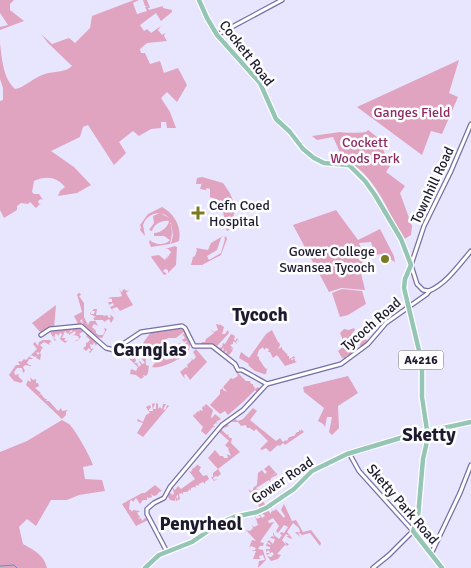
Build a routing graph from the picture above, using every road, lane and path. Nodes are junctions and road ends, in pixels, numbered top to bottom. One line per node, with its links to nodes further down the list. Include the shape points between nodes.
1 (198, 0): 3 (main road, Cockett Road)
2 (282, 0): 3 (street)
3 (217, 35): 6 (main road, Cockett Road, via 260,83 276,119 303,149 321,162 351,166 366,181)
4 (471, 124): 7 (street, Townhill Road, via 424,226)
5 (471, 251): 9 (street, Tycoch Road, via 454,272)
6 (408, 254): 7 (street); 8 (main road, Cockett Road)
7 (415, 255): 8 (street, Townhill Road)
8 (410, 263): 9 (street, via 416,283 423,290); 10 (main road, A4216, via 404,288)
9 (428, 290): 10 (street, Tycoch Road)
10 (408, 306): 12 (street, Tycoch Road, via 386,323 368,344 341,364); 14 (main road, A4216, via 422,363)
11 (41, 335): 12 (street, via 50,329 81,326 106,348 114,350 142,332 182,326 194,346 212,346 236,364 238,370)
12 (267, 384): 18 (street, via 243,410 222,425 164,498 150,505 146,512)
13 (471, 422): 14 (main road, Gower Road)
14 (426, 432): 15 (main road, Gower Road); 17 (main road, A4216, via 420,502)
15 (349, 453): 17 (street, Sketty Park Road, via 359,471); 18 (main road, Gower Road, via 312,471 294,489 266,508 234,517 192,542)
16 (471, 465): 19 (street)
17 (413, 531): 19 (main road, Sketty Park Road); 21 (street)
18 (167, 552): 20 (main road, Gower Road)
19 (432, 554): 22 (main road, Sketty Park Road)
20 (145, 568)
21 (373, 568)
22 (442, 568)

